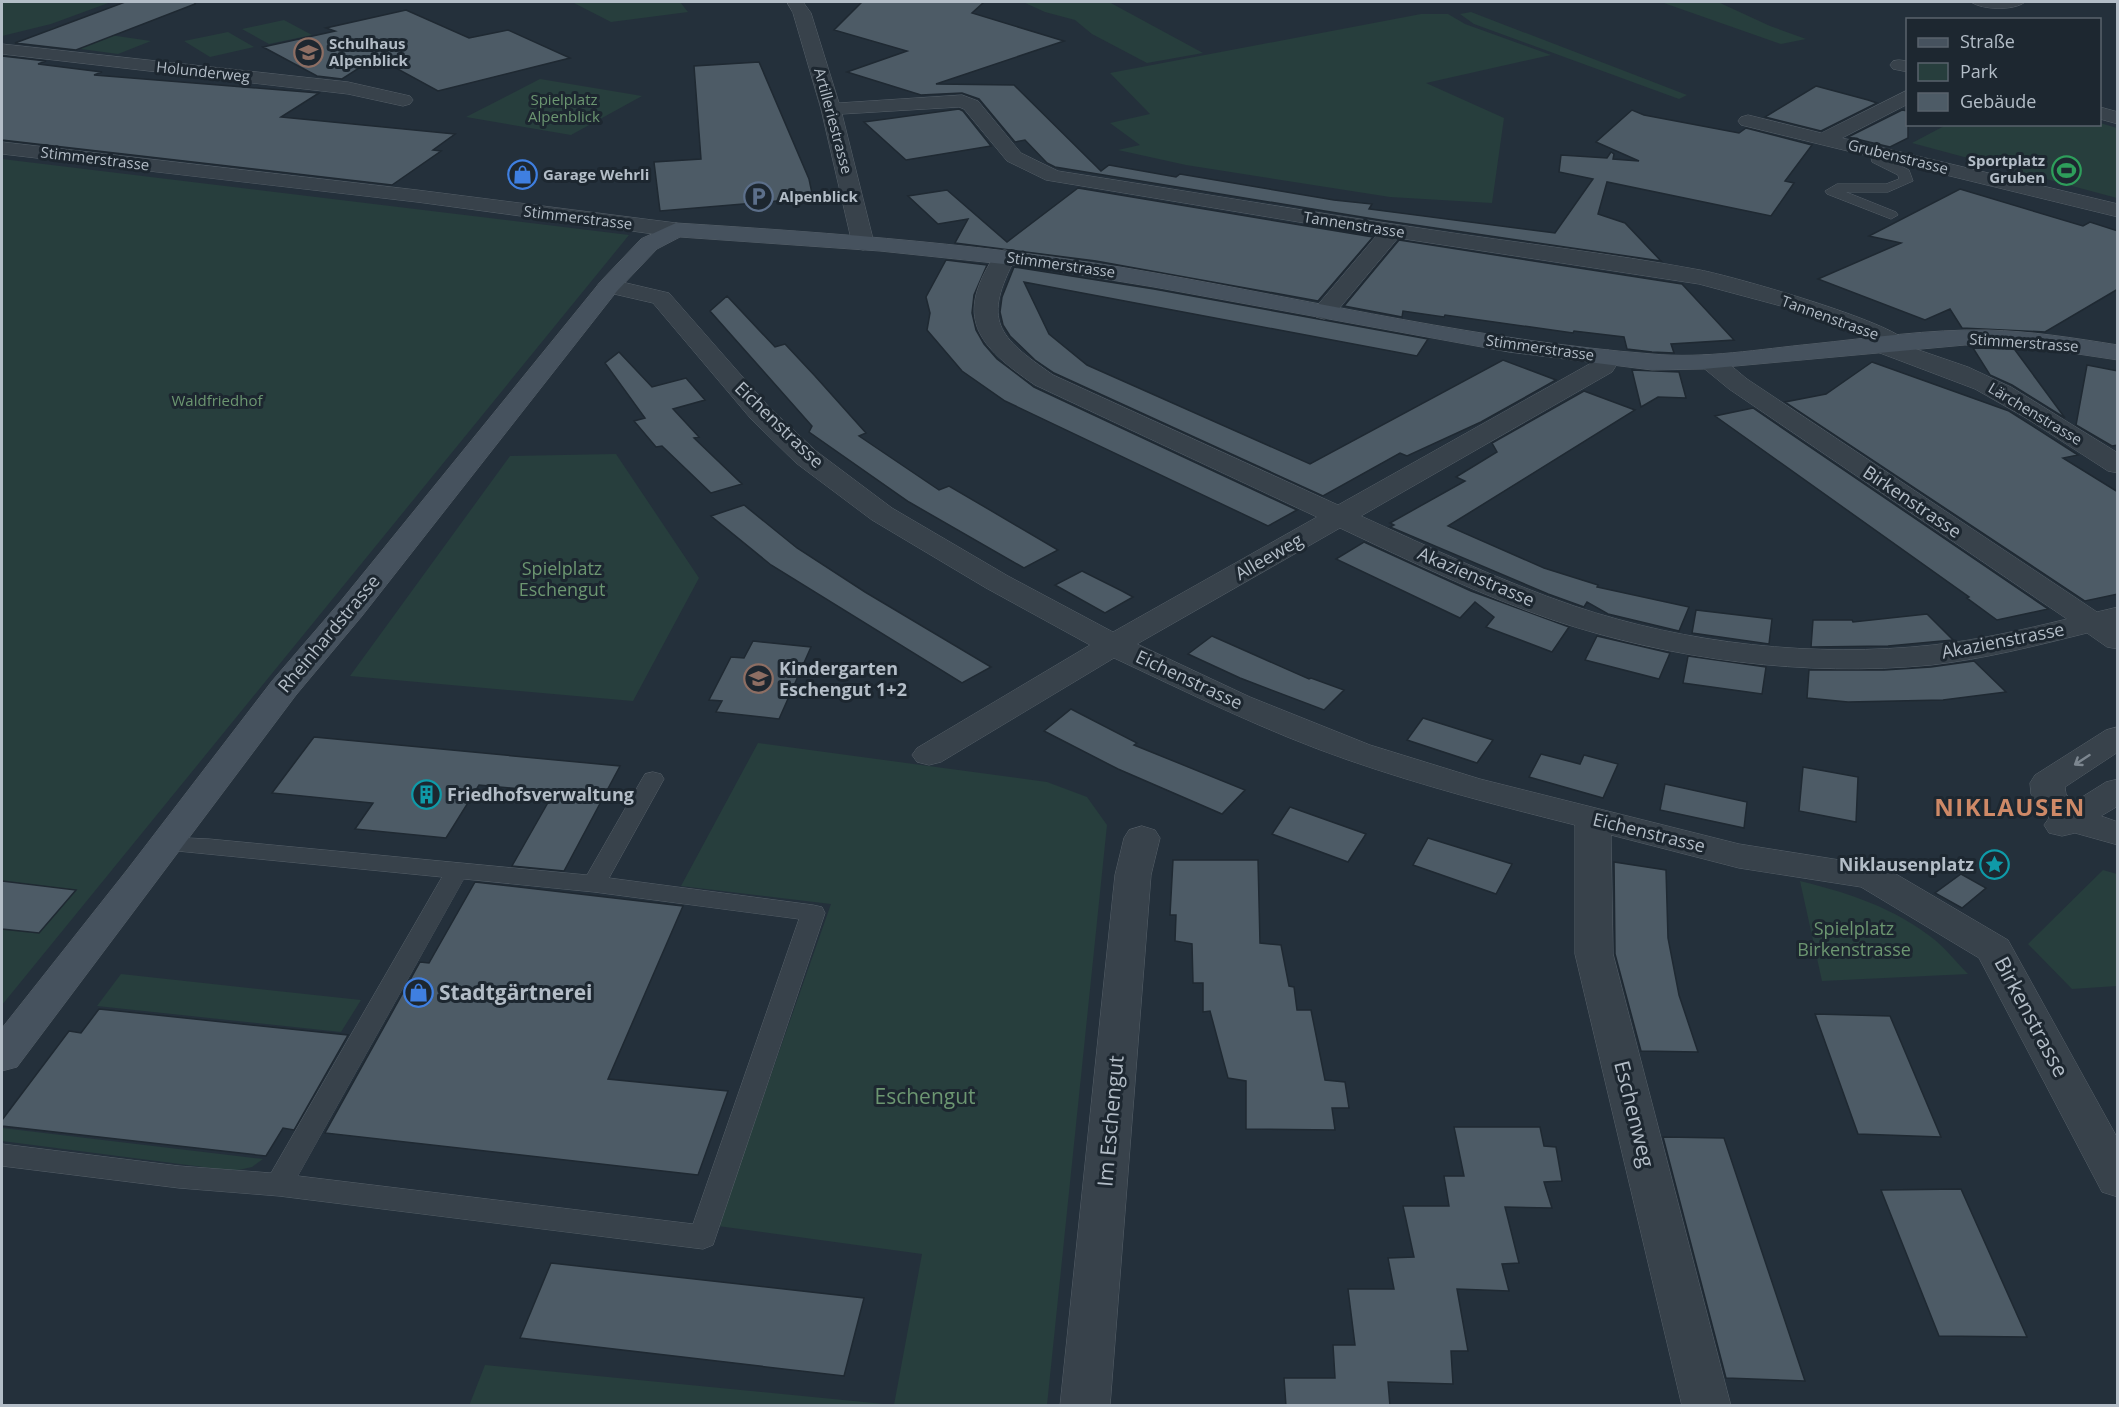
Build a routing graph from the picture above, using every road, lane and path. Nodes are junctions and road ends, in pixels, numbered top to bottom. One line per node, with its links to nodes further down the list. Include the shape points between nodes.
1 (795, 2): 7 (street, Artilleriestrasse, via 802,13)
2 (1976, 2): 3 (lane)
3 (2020, 2)
4 (2, 45): 6 (street, Holunderweg, via 348,88)
5 (1906, 97): 11 (street)
6 (403, 100)
7 (831, 109): 17 (street, Tannenstrasse, via 962,101 971,105 1014,157 1053,176); 18 (street, Artilleriestrasse)
8 (2101, 113): 9 (street)
9 (2118, 118)
10 (1748, 121): 11 (street, Grubenstrasse)
11 (1824, 139): 13 (street, Grubenstrasse)
12 (2, 148): 16 (street, Stimmerstrasse)
13 (1876, 152): 14 (street, Grubenstrasse); 15 (lane, via 1877,159 1904,173 1906,181 1888,188 1832,191)
14 (2118, 211)
15 (1890, 215)
16 (676, 230): 18 (street, Stimmerstrasse); 20 (street, Rheinhardstrasse, via 649,244)
17 (1392, 231): 21 (street); 22 (street, Tannenstrasse, via 1701,277 1789,301 1881,335)
18 (863, 243): 19 (street, Stimmerstrasse)
19 (1005, 257): 21 (street, Stimmerstrasse, via 1148,278); 27 (street, Akazienstrasse, via 991,279 983,311 990,335 1011,358 1044,380)
20 (609, 286): 30 (street, Eichenstrasse, via 661,298 760,413 806,457 882,514); 39 (street, Rheinhardstrasse, via 284,688)
21 (1324, 312): 24 (street, Stimmerstrasse)
22 (1888, 344): 23 (street, Stimmerstrasse, via 2000,338); 25 (street, Stimmerstrasse); 26 (street, Lärchenstrasse, via 2015,400)
23 (2118, 353)
24 (1608, 358): 25 (street, Stimmerstrasse); 27 (street, Alleeweg, via 1603,367)
25 (1708, 361): 28 (street, Birkenstrasse)
26 (2118, 465)
27 (1340, 517): 28 (street, Akazienstrasse, via 1532,602 1595,622 1686,643 1756,653 1846,658 1969,651); 30 (street, Alleeweg)
28 (2104, 619): 29 (street, Birkenstrasse)
29 (2118, 640)
30 (1113, 645): 32 (street, Alleeweg); 35 (street, Eichenstrasse, via 1239,704 1358,752 1469,788)
31 (2118, 737): 36 (street, one-way to 36, via 2047,783 2047,794)
32 (928, 755)
33 (653, 779): 42 (lane)
34 (2118, 790): 36 (street)
35 (1593, 819): 41 (street, Eichenstrasse, via 1739,856); 48 (street, Eschenweg, via 1594,954)
36 (2068, 821): 37 (street)
37 (2118, 834)
38 (1142, 838): 47 (street, Im Eschengut, via 1133,875)
39 (165, 844): 40 (lane); 43 (street, Rheinhardstrasse)
40 (458, 869): 42 (lane); 46 (lane)
41 (1871, 876): 45 (street, Birkenstrasse, via 1994,949)
42 (594, 884): 46 (lane, via 813,913 703,1237)
43 (2, 1056)
44 (2, 1155): 46 (lane)
45 (2113, 1161)
46 (279, 1185)
47 (1085, 1406)
48 (1707, 1406)

